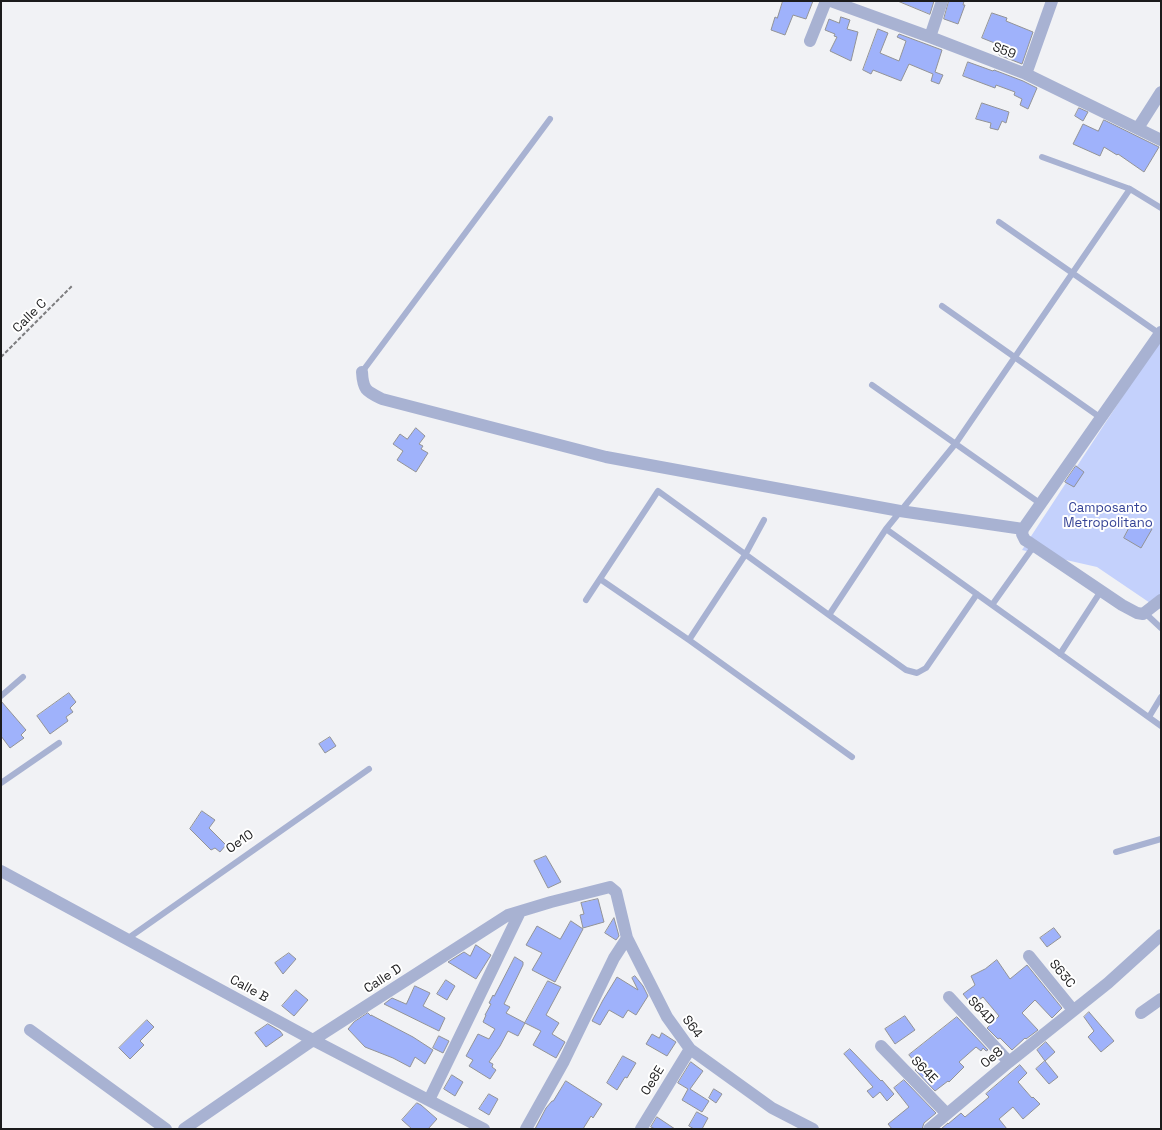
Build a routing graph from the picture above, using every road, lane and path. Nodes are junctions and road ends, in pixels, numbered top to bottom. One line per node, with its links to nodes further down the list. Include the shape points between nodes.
1 (826, 1): 6 (street)
2 (831, 1): 5 (street, S59)
3 (942, 1): 5 (street)
4 (1052, 1): 7 (street)
5 (930, 37): 7 (street, S59)
6 (810, 41)
7 (1026, 74): 10 (street, S59)
8 (1161, 92): 10 (street)
9 (550, 119): 22 (lane)
10 (1138, 128): 11 (street, S59)
11 (1161, 140)
12 (1042, 157): 13 (lane)
13 (1130, 188): 14 (lane); 16 (lane)
14 (1161, 208)
15 (999, 222): 16 (lane)
16 (1072, 272): 19 (lane); 21 (lane)
17 (72, 286): 20 (path, Calle C)
18 (942, 306): 21 (lane)
19 (1160, 333): 24 (street)
20 (1, 357)
21 (1014, 358): 24 (lane); 25 (lane)
22 (362, 372): 27 (street, via 363,384 368,392 382,399 606,457)
23 (872, 385): 25 (lane)
24 (1101, 418): 26 (street)
25 (956, 444): 26 (lane); 27 (lane)
26 (1041, 504): 30 (street)
27 (900, 511): 29 (lane); 30 (street)
28 (764, 520): 32 (lane)
29 (886, 529): 35 (lane); 40 (lane)
30 (1023, 530): 31 (street, via 1022,534 1026,540)
31 (1034, 546): 34 (street); 38 (lane)
32 (745, 555): 33 (lane, via 658,491); 40 (lane); 42 (lane)
33 (600, 579): 36 (lane); 42 (lane)
34 (1101, 591): 39 (street, via 1137,613); 43 (lane)
35 (977, 594): 38 (lane); 40 (lane, via 926,668 917,673 906,670)
36 (586, 600)
37 (1161, 600): 39 (street)
38 (992, 605): 43 (lane)
39 (1145, 613): 41 (lane)
40 (829, 615)
41 (1161, 628)
42 (689, 640): 50 (lane)
43 (1060, 654): 47 (lane)
44 (23, 677): 45 (lane)
45 (1, 696)
46 (1161, 697): 47 (lane)
47 (1149, 717): 48 (lane)
48 (1161, 726)
49 (59, 743): 52 (lane)
50 (852, 757)
51 (369, 768): 60 (lane, Oe10)
52 (1, 782)
53 (1161, 839): 54 (lane)
54 (1116, 852)
55 (1, 871): 60 (street, Calle B)
56 (613, 889): 57 (street, Calle D, via 610,887); 59 (street, S64, via 616,892)
57 (520, 912): 67 (street, Calle D, via 508,915); 71 (street)
58 (1161, 936): 64 (street, Oe8)
59 (626, 938): 69 (street, S64, via 667,1017); 76 (street, via 564,1061)
60 (127, 939): 67 (street, Calle B)
61 (1029, 956): 64 (street, S63C)
62 (949, 997): 70 (street, S64D)
63 (1161, 999): 65 (street)
64 (1073, 1010): 70 (street, Oe8)
65 (1141, 1013)
66 (30, 1030): 73 (street)
67 (313, 1040): 71 (street, Calle B); 74 (street, Calle D)
68 (881, 1046): 72 (street, S64E)
69 (690, 1049): 77 (street, Oe8E); 78 (street, S64, via 772,1108)
70 (1009, 1062): 72 (street, Oe8)
71 (429, 1100): 75 (street, Calle B)
72 (947, 1114): 79 (street, Oe8)
73 (166, 1129)
74 (184, 1129)
75 (484, 1129)
76 (526, 1129)
77 (641, 1129)
78 (813, 1129)
79 (929, 1129)

